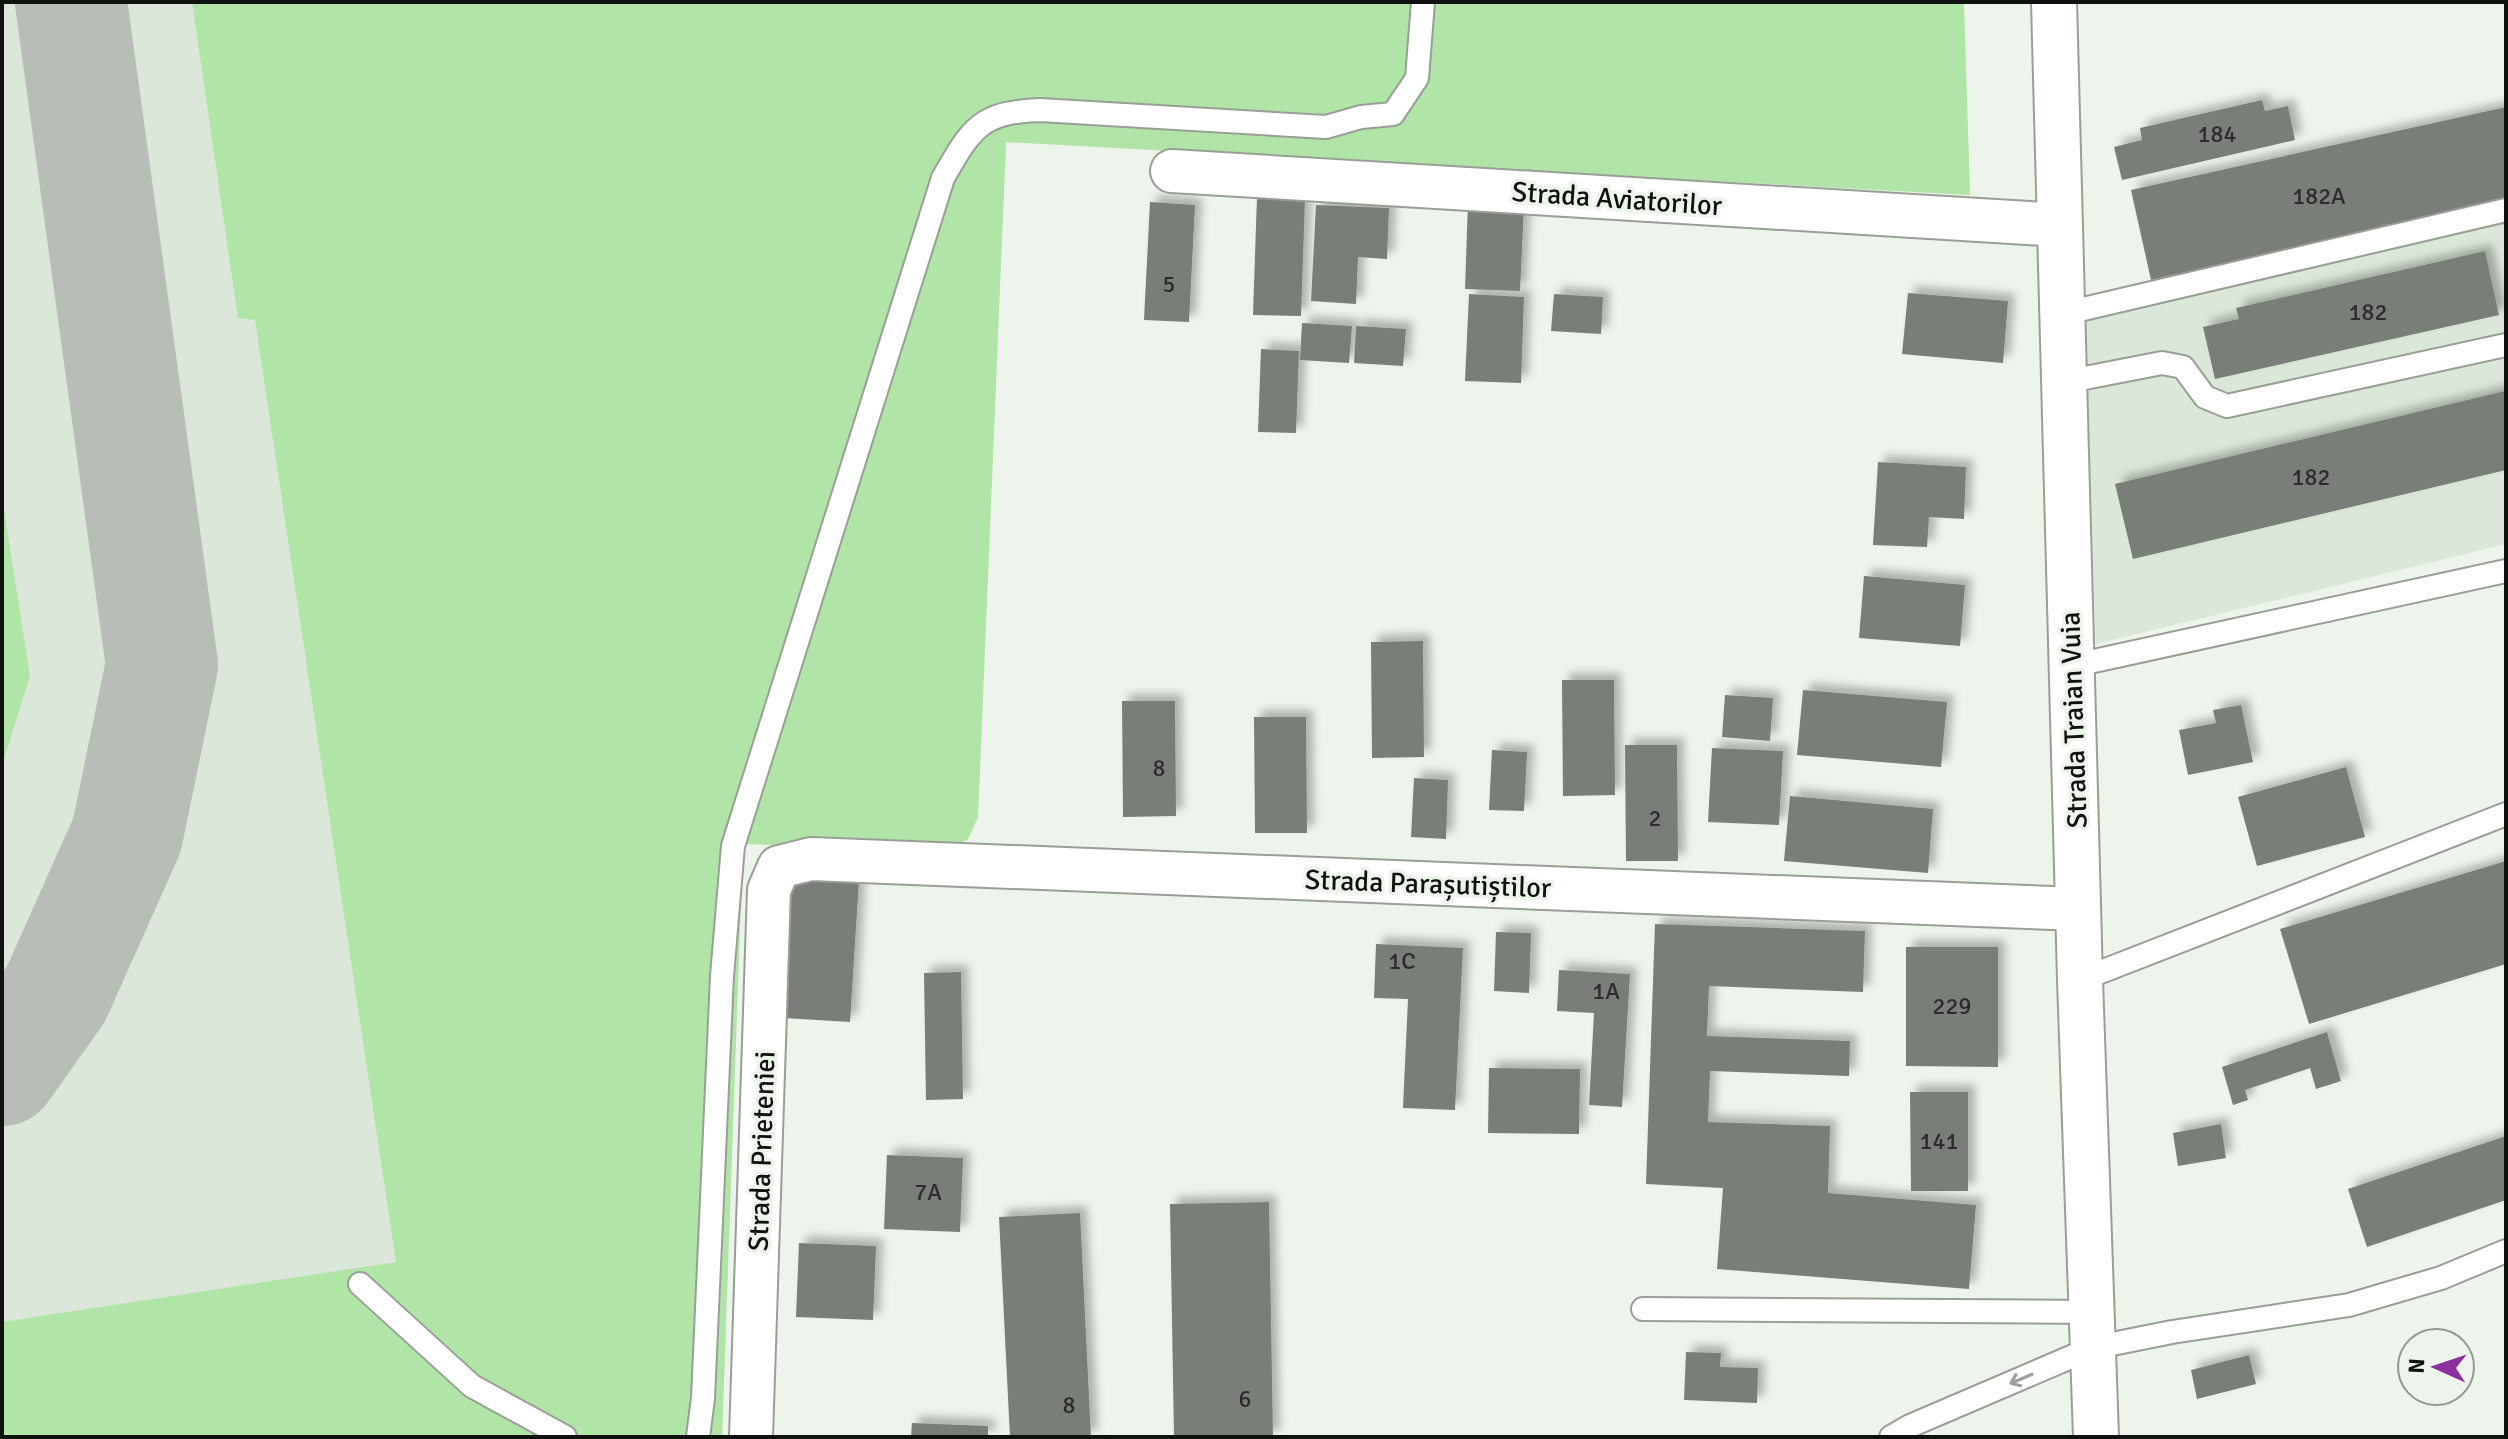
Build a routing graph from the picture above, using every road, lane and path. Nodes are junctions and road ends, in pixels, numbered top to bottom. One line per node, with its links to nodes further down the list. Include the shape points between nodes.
1 (1423, 2): 21 (lane, via 1417,78 1393,114 1326,127 1009,111 980,123 943,178 733,846)
2 (2054, 2): 5 (main road, Strada Traian Vuia)
3 (1172, 171): 5 (street, Strada Aviatorilor)
4 (2506, 210): 6 (lane)
5 (2061, 225): 6 (main road, Strada Traian Vuia)
6 (2062, 314): 8 (main road, Strada Traian Vuia)
7 (2506, 345): 8 (lane, via 2227,406 2205,397 2183,367 2162,363)
8 (2064, 382): 10 (main road, Strada Traian Vuia)
9 (2506, 571): 10 (lane)
10 (2071, 666): 13 (main road, Strada Traian Vuia)
11 (2506, 814): 14 (lane)
12 (779, 867): 13 (street, Strada Parașutiștilor, via 811,859); 22 (street, Strada Prieteniei, via 769,890)
13 (2079, 909): 14 (main road, Strada Traian Vuia)
14 (2080, 980): 18 (main road, Strada Traian Vuia)
15 (2506, 1251): 18 (lane, via 2441,1278 2349,1305 2172,1332)
16 (360, 1284): 20 (lane, via 472,1386)
17 (1643, 1309): 18 (lane)
18 (2092, 1330): 19 (lane, one-way to 19); 23 (main road, Strada Traian Vuia)
19 (1904, 1433)
20 (565, 1437)
21 (698, 1437)
22 (751, 1437)
23 (2096, 1437)

